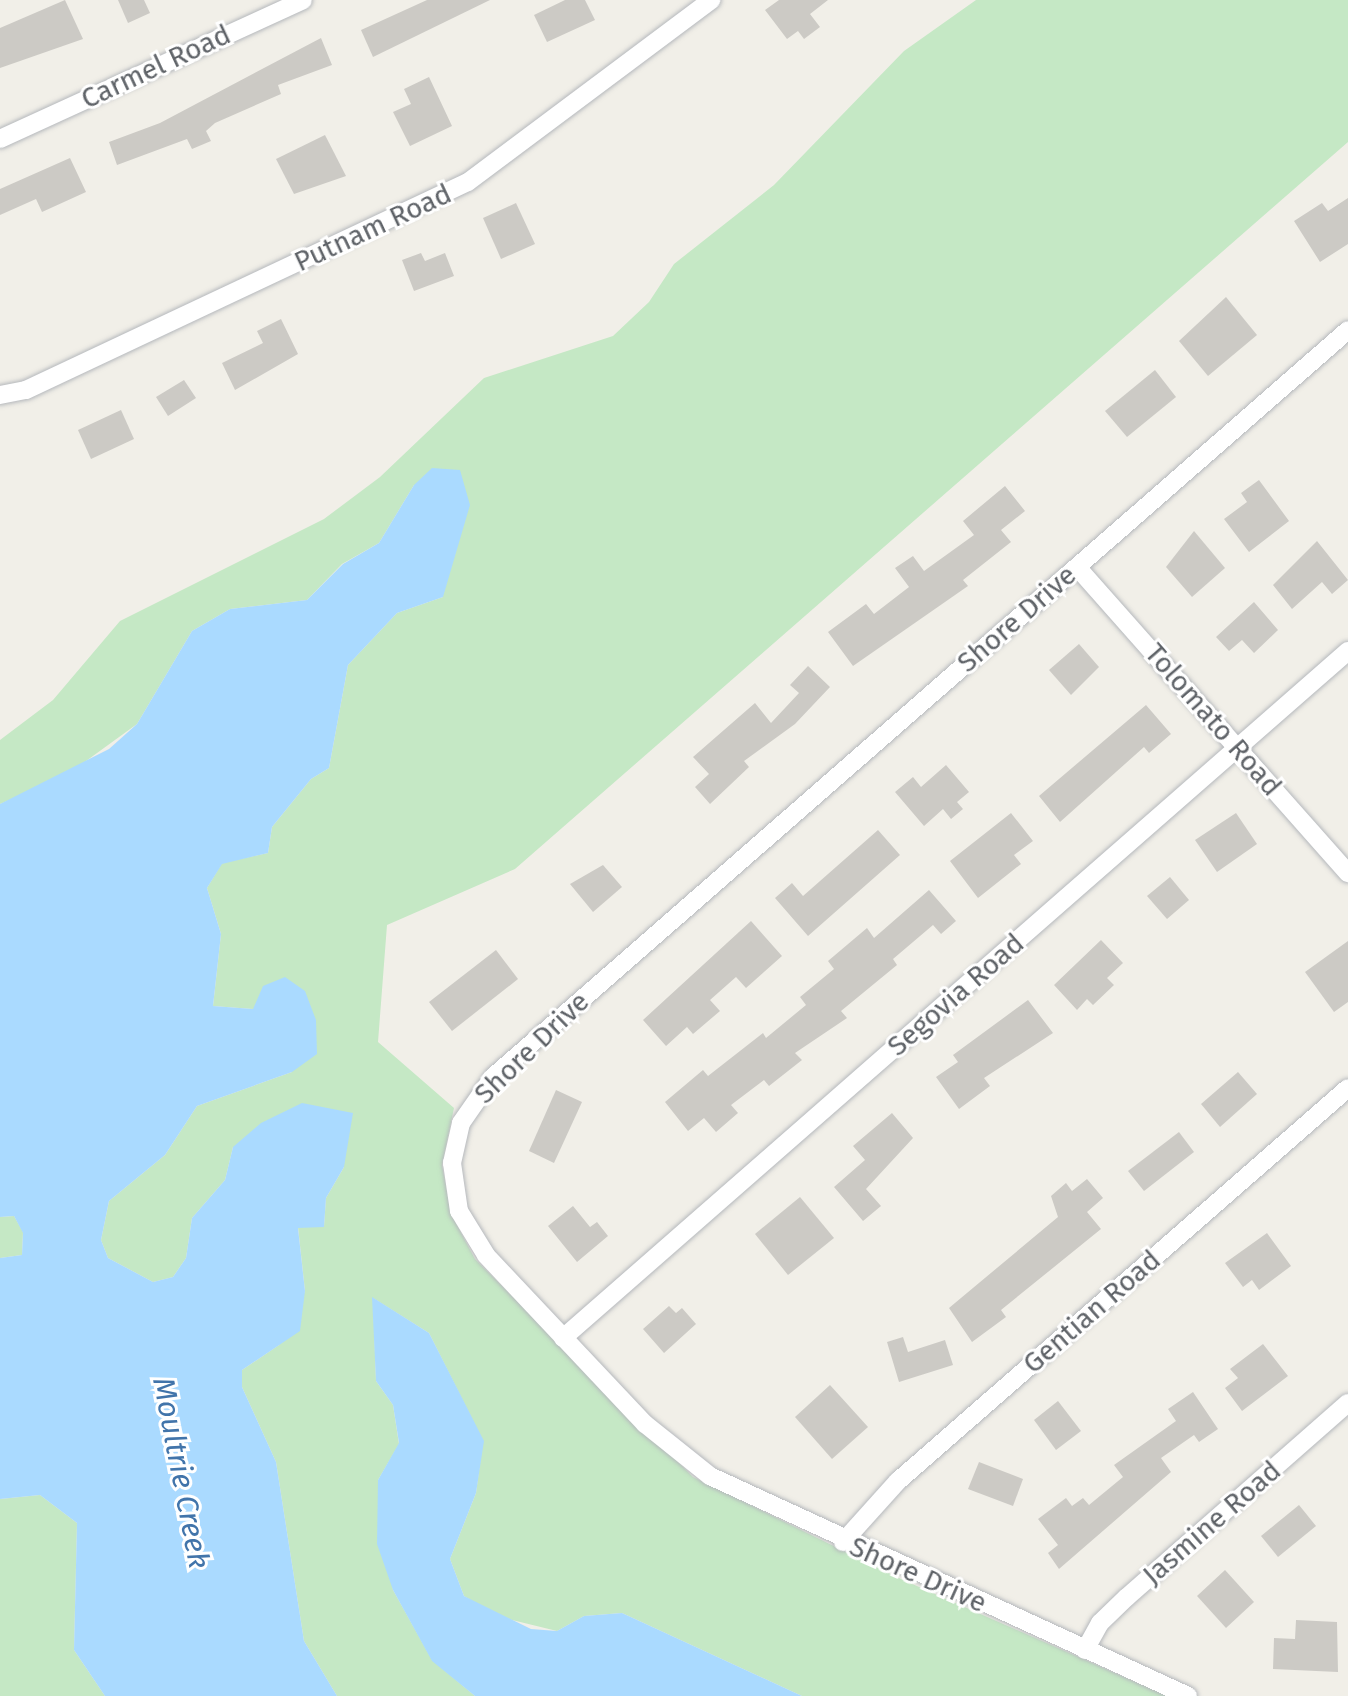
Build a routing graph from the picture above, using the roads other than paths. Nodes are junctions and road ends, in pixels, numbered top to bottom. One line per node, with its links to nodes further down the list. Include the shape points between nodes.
1 (303, 0): 3 (street, Carmel Road)
2 (711, 0): 5 (street, Putnam Road, via 468,182 26,390)
3 (4, 137)
4 (1348, 330): 6 (street, Shore Drive)
5 (0, 395)
6 (1077, 567): 8 (street, Tolomato Road); 11 (street, Shore Drive, via 493,1077 467,1110 452,1163 459,1211 486,1255)
7 (1348, 651): 8 (street, Segovia Road)
8 (1236, 747): 9 (street, Tolomato Road); 11 (street, Segovia Road)
9 (1348, 873)
10 (1348, 1088): 13 (street, Gentian Road, via 898,1481)
11 (563, 1338): 13 (street, Shore Drive, via 645,1424 710,1476)
12 (1348, 1403): 14 (street, Jasmine Road, via 1127,1597 1100,1623)
13 (843, 1542): 14 (street, Shore Drive)
14 (1085, 1650): 15 (street, Shore Drive)
15 (1188, 1696)

